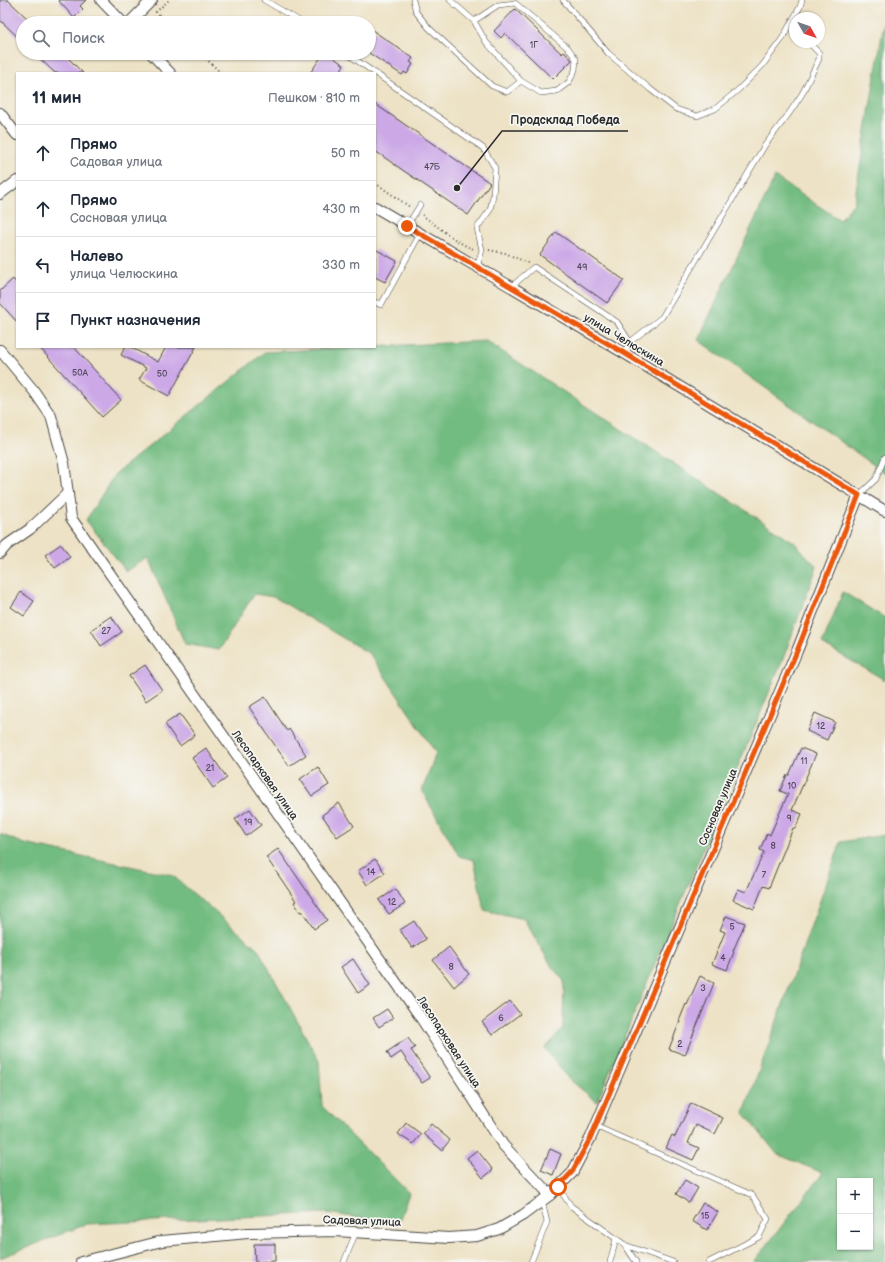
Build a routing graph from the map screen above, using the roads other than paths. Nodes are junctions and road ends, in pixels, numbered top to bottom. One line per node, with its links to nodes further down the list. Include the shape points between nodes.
1 (101, 0): 9 (street)
2 (152, 0): 10 (street)
3 (264, 0): 11 (lane)
4 (414, 0): 20 (lane, via 416,12 429,28 492,86 508,92)
5 (450, 0): 12 (lane)
6 (563, 0): 13 (lane, via 608,53 676,109 697,116 715,109 738,90 762,66)
7 (802, 0): 8 (lane)
8 (798, 12)
9 (116, 16)
10 (136, 16)
11 (292, 16)
12 (474, 21): 20 (lane, via 486,42); 20 (lane, via 498,5 515,2 568,48 576,59 575,70 569,82 556,91 541,92)
13 (789, 30)
14 (814, 48): 32 (lane, via 819,53 819,60 802,94 766,145 662,317)
15 (157, 60): 17 (street)
16 (356, 60): 18 (lane)
17 (168, 72)
18 (374, 72)
19 (376, 74): 29 (lane, via 483,148 495,168 490,210 477,228 482,250)
20 (521, 81)
21 (0, 113): 22 (street)
22 (16, 134)
23 (16, 182): 24 (street)
24 (0, 194)
25 (420, 205): 27 (lane)
26 (376, 208): 27 (street, улица Челюскина)
27 (407, 226): 28 (street, улица Челюскина)
28 (420, 234): 29 (street, улица Челюскина); 31 (lane, via 381,305)
29 (477, 267): 30 (street, улица Челюскина)
30 (511, 287): 32 (lane, via 534,267 617,322); 34 (street, улица Челюскина)
31 (376, 302)
32 (630, 342): 34 (lane)
33 (0, 350): 36 (street, Лесопарковая улица, via 51,416 64,463)
34 (624, 353): 37 (street, улица Челюскина)
35 (885, 457): 37 (lane, via 876,479)
36 (68, 493): 39 (street, via 30,529 7,544); 42 (street, Лесопарковая улица, via 71,518 419,1015 503,1145)
37 (859, 495): 38 (street, улица Челюскина); 40 (street, Сосновая улица, via 794,658)
38 (885, 511)
39 (0, 553)
40 (596, 1126): 41 (street, Садовая улица, via 572,1172); 52 (lane, via 752,1195 768,1219 759,1237)
41 (558, 1187): 42 (street, Садовая улица); 44 (lane, via 571,1206)
42 (546, 1198): 43 (street, Садовая улица, via 499,1229 477,1236 449,1238); 48 (lane, via 547,1222)
43 (356, 1232): 46 (street, Садовая улица, via 248,1233 162,1241); 47 (lane)
44 (616, 1239): 45 (lane); 49 (lane)
45 (625, 1245): 50 (lane); 51 (lane)
46 (81, 1262)
47 (344, 1262)
48 (530, 1262)
49 (610, 1262)
50 (636, 1262)
51 (673, 1262)
52 (709, 1262)

